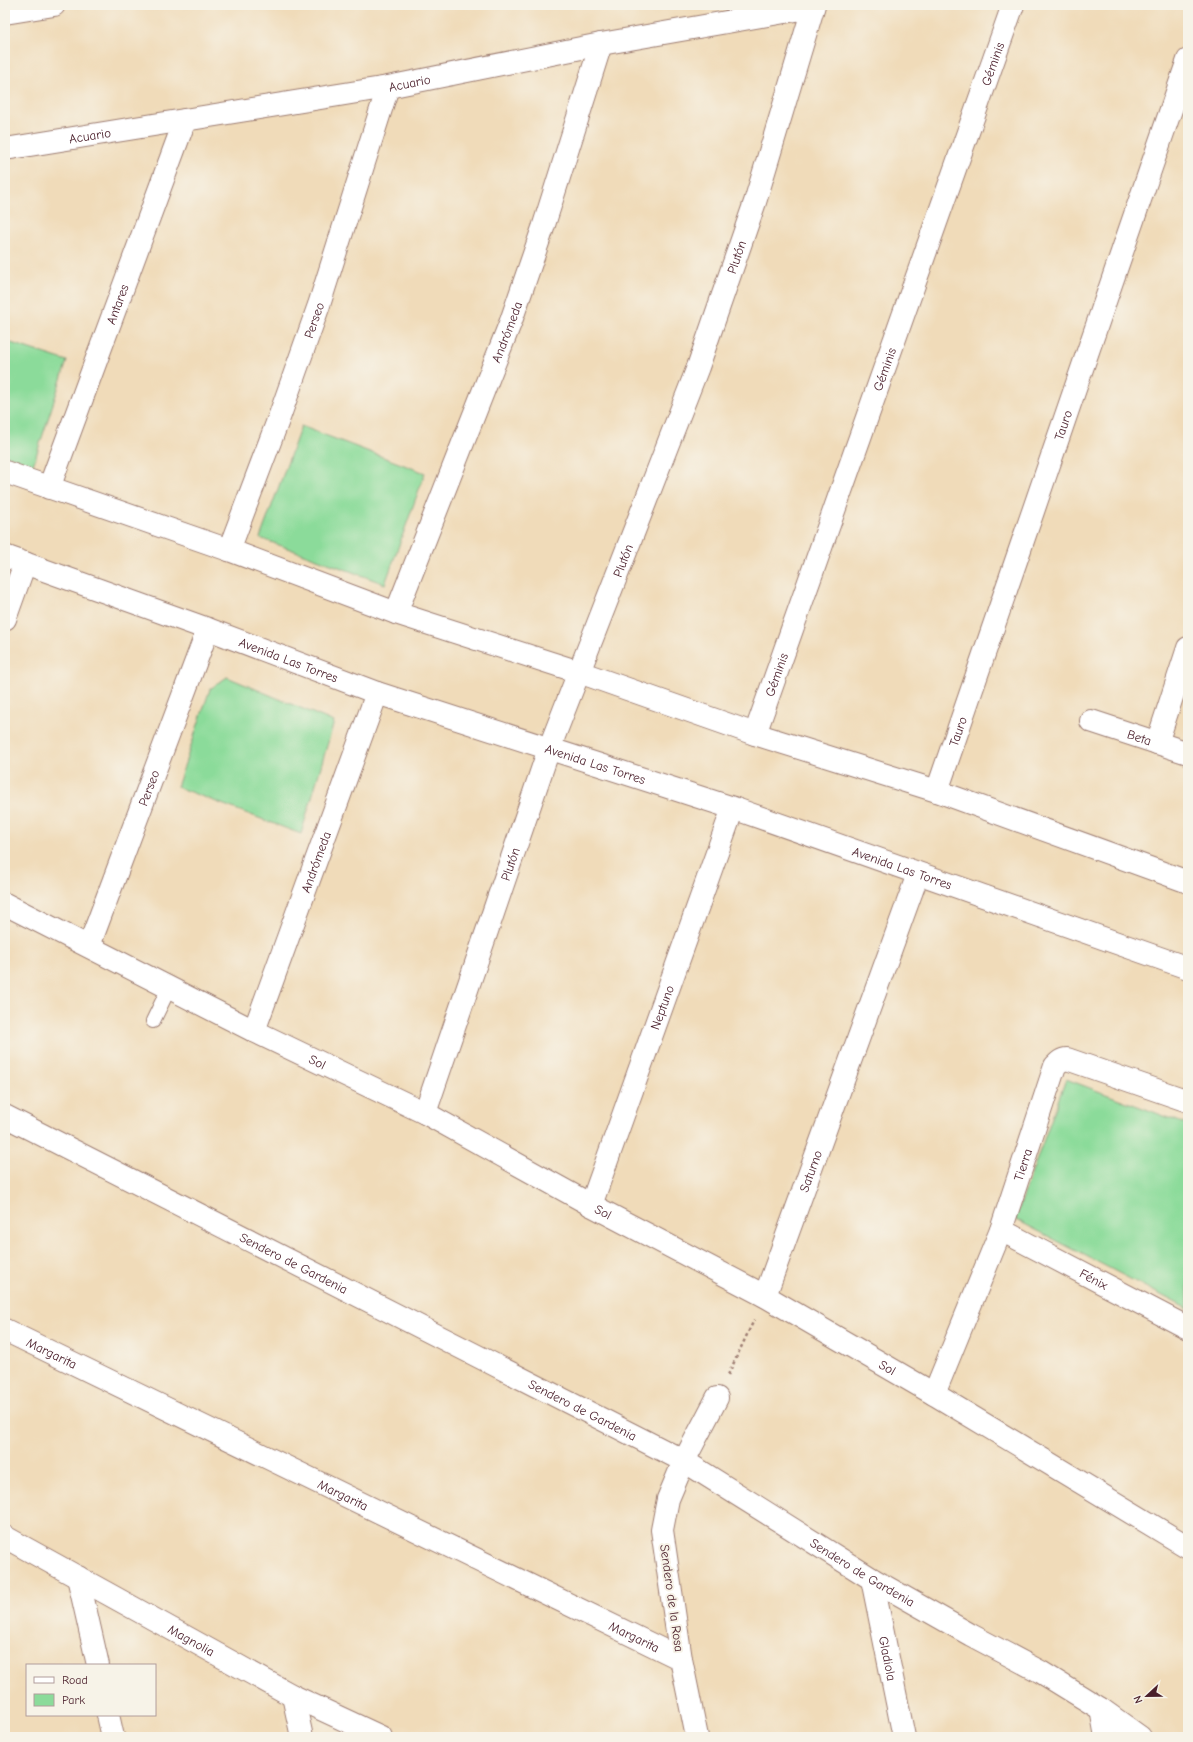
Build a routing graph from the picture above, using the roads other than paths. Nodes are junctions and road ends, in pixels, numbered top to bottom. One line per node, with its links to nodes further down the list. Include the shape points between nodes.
1 (54, 5): 4 (street)
2 (1013, 5): 21 (street, Géminis)
3 (813, 6): 5 (street, Acuario); 18 (street, Plutón, via 755,202 698,367)
4 (5, 13)
5 (601, 44): 7 (street, Acuario); 14 (street, Andrómeda, via 511,321)
6 (1188, 60): 25 (street, Tauro)
7 (388, 87): 8 (street, Acuario); 12 (street, Perseo, via 319,305)
8 (185, 120): 9 (street, Acuario); 11 (street, Antares)
9 (5, 148)
10 (5, 472): 11 (street)
11 (49, 488): 12 (street)
12 (229, 550): 14 (street)
13 (15, 560): 15 (street); 16 (street, Avenida Las Torres)
14 (396, 613): 18 (street)
15 (5, 619)
16 (208, 629): 19 (street, Avenida Las Torres); 30 (street, Perseo)
17 (1188, 648): 22 (street)
18 (579, 672): 21 (street); 23 (street, Plutón)
19 (377, 693): 23 (street, Avenida Las Torres); 34 (street, Andrómeda)
20 (1091, 722): 22 (street, Beta)
21 (755, 734): 25 (street)
22 (1157, 742): 24 (street, Beta)
23 (548, 748): 26 (street, Avenida Las Torres); 36 (street, Plutón)
24 (1188, 753)
25 (937, 791): 28 (street)
26 (733, 808): 27 (street, Avenida Las Torres); 38 (street, Neptuno)
27 (918, 874): 31 (street, Avenida Las Torres); 40 (street, Saturno)
28 (1188, 882)
29 (5, 904): 30 (street, Sol)
30 (89, 946): 32 (street, Sol)
31 (1188, 968)
32 (169, 988): 33 (lane); 34 (street, Sol)
33 (153, 1021)
34 (254, 1031): 36 (street, Sol)
35 (1188, 1101): 39 (street, Tierra, via 1067,1059 1061,1061 1055,1066)
36 (425, 1113): 38 (street, Sol)
37 (5, 1116): 45 (street, Sendero de Gardenia)
38 (591, 1205): 40 (street, Sol)
39 (1001, 1230): 41 (street, Fénix); 43 (street, Tierra)
40 (765, 1296): 43 (street, Sol)
41 (1188, 1328)
42 (5, 1330): 50 (street, Margarita)
43 (934, 1394): 47 (street, Sol)
44 (717, 1398): 45 (street)
45 (684, 1461): 49 (street, Sendero de Gardenia); 50 (street, Sendero de la Rosa, via 668,1499 662,1530)
46 (5, 1537): 48 (street, Magnolia)
47 (1188, 1547)
48 (78, 1577): 51 (street); 52 (street, Magnolia)
49 (872, 1579): 53 (street, Sendero de Gardenia, via 1041,1672); 59 (street, Gladiola)
50 (681, 1659): 58 (street, Sendero de la Rosa)
51 (98, 1664)
52 (294, 1696): 56 (street); 57 (street, Magnolia)
53 (1101, 1709): 60 (street); 61 (street, Sendero de Gardenia)
54 (108, 1716): 55 (street)
55 (113, 1737)
56 (302, 1737)
57 (381, 1737)
58 (697, 1737)
59 (904, 1737)
60 (1106, 1737)
61 (1140, 1737)

